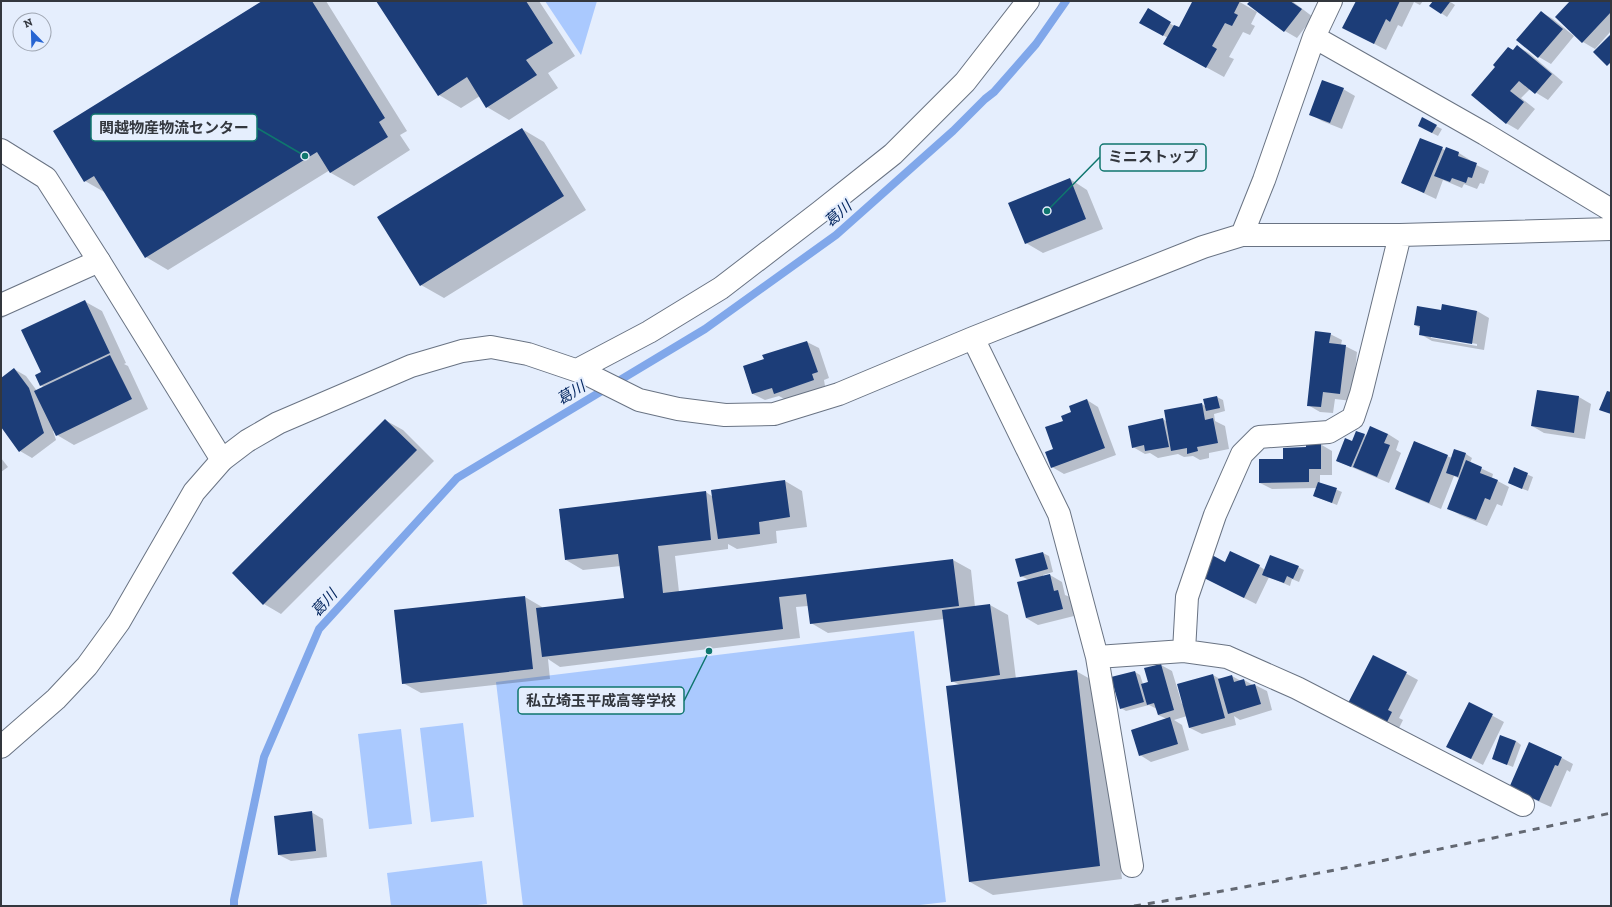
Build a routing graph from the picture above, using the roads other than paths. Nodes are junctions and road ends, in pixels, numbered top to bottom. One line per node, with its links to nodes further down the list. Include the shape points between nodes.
1 (1028, 1): 12 (street, via 965,82 893,154 721,288)
2 (1331, 1): 3 (street)
3 (1314, 38): 5 (street, via 1485,134); 7 (street)
4 (1, 150): 9 (street, via 46,178)
5 (1611, 210)
6 (1611, 229): 8 (street)
7 (1242, 235): 8 (street); 11 (street, via 1203,247)
8 (1400, 235): 14 (street, via 1353,418 1330,432 1259,437 1242,454 1215,515 1187,597)
9 (99, 261): 10 (street); 13 (street)
10 (1, 305)
11 (973, 338): 12 (street, via 839,394 774,414 725,415 678,409 639,400); 15 (street, via 1059,514)
12 (582, 372): 13 (street, via 528,354 491,347 462,351 411,366 278,423 247,441)
13 (222, 460): 16 (street, via 194,492 119,622 87,666 56,699)
14 (1184, 651): 15 (street); 17 (street, via 1227,656 1297,688)
15 (1097, 657): 18 (street)
16 (1, 747)
17 (1524, 805)
18 (1132, 866)

